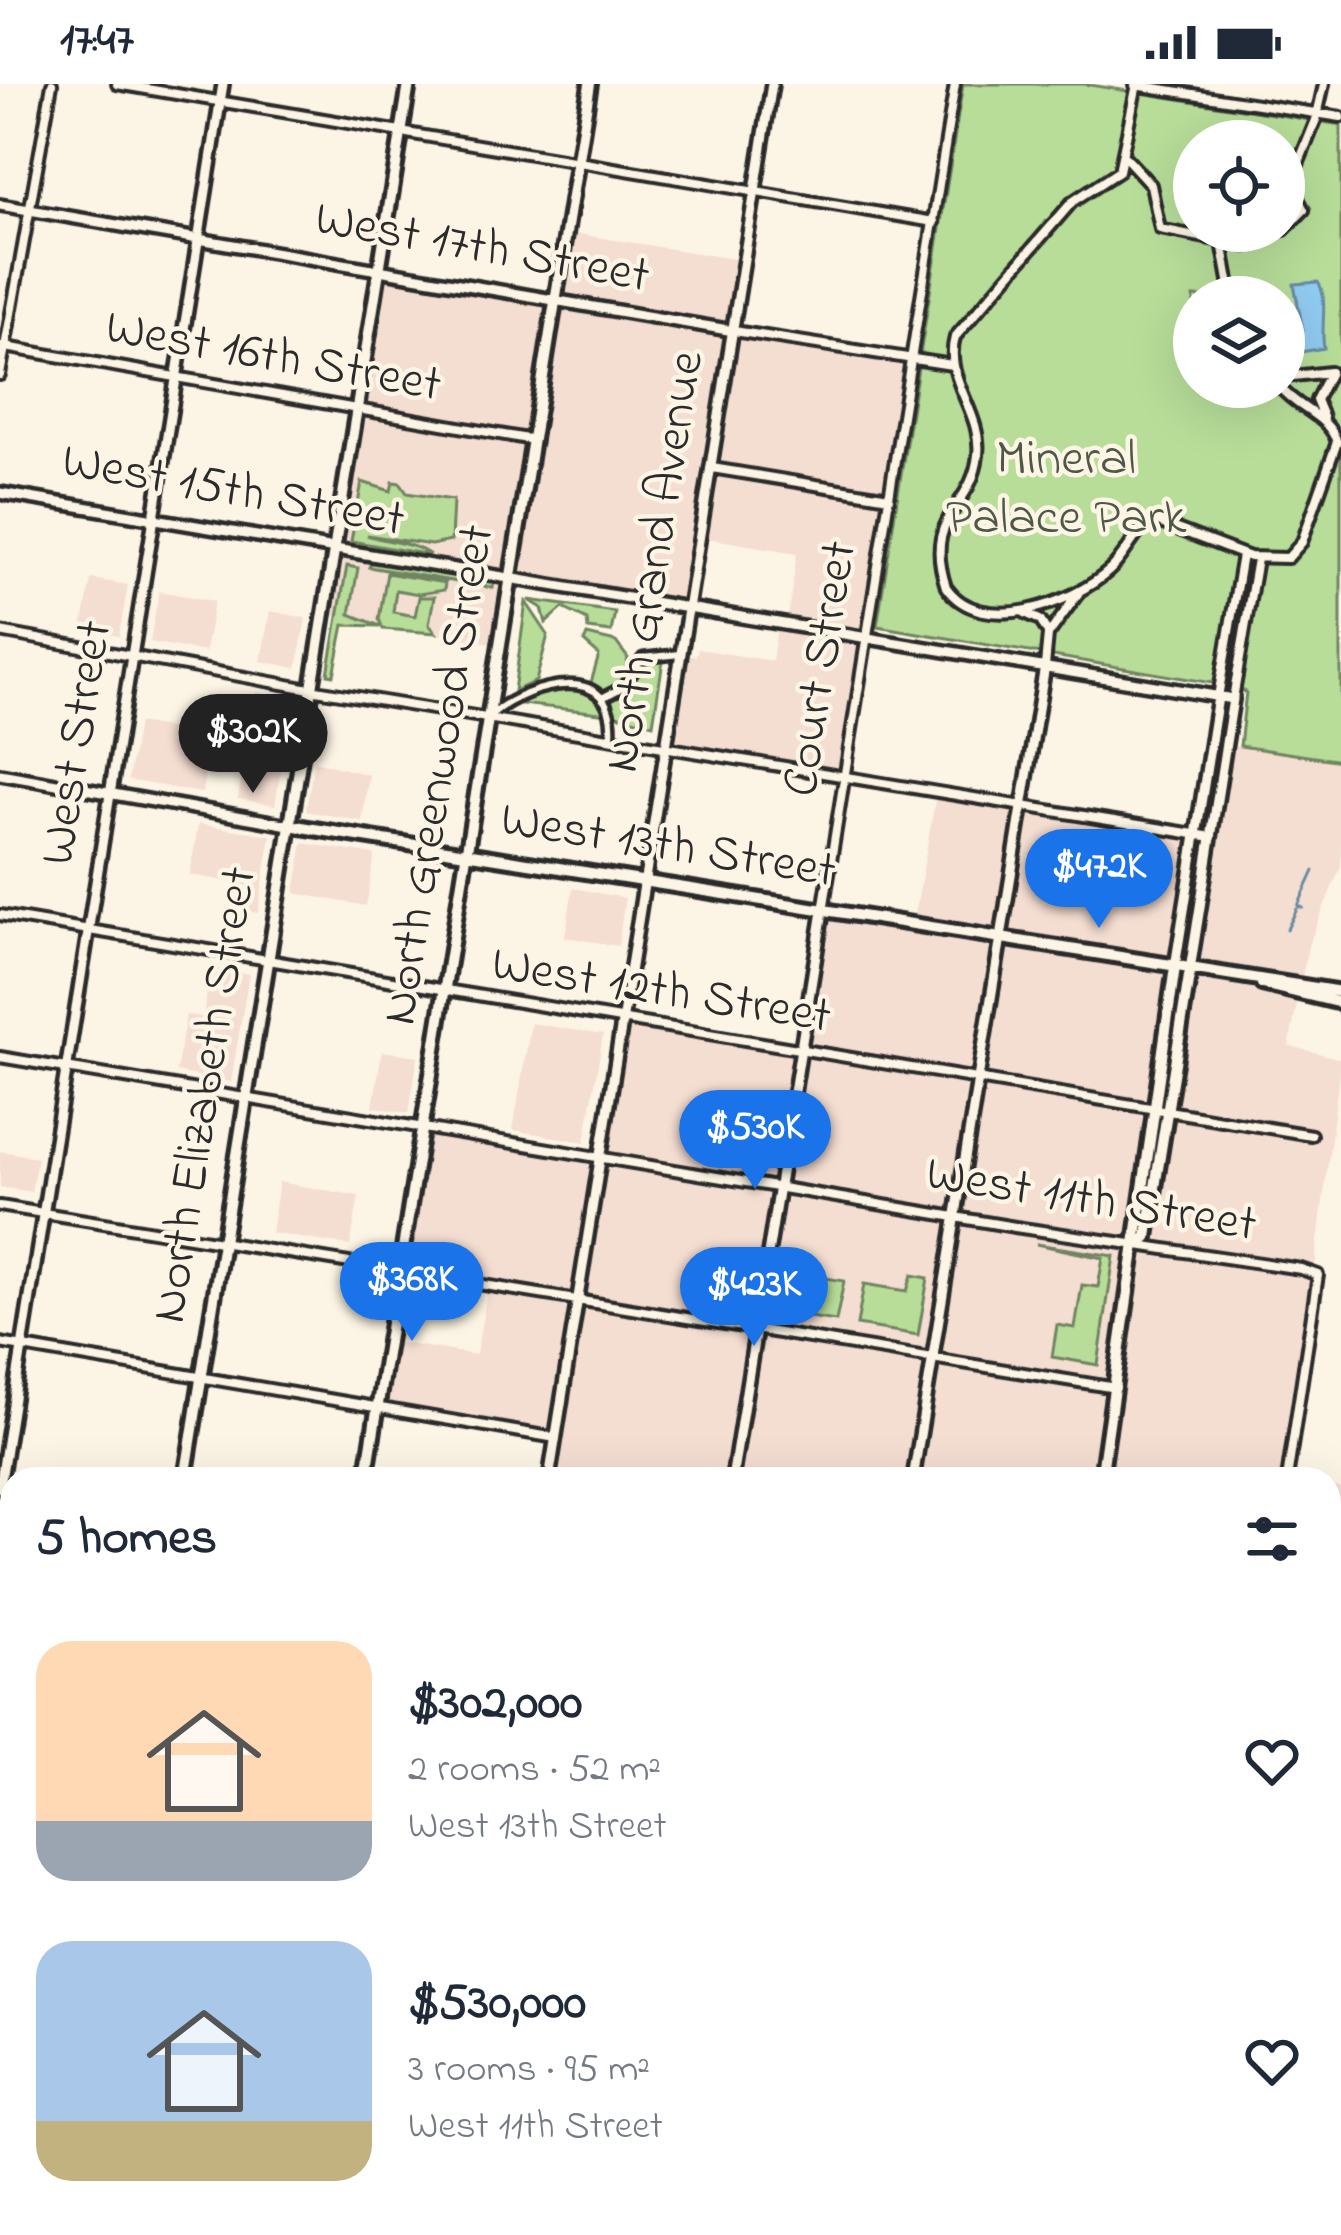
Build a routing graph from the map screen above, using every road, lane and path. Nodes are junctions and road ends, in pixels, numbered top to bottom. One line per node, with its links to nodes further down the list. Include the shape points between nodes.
1 (52, 84): 19 (street)
2 (117, 84): 10 (street)
3 (223, 84): 10 (street, West Street)
4 (409, 84): 13 (main road, North Elizabeth Street)
5 (590, 84): 16 (main road, North Greenwood Street)
6 (772, 84): 17 (street, North Grand Avenue)
7 (955, 84): 20 (street, Court Street)
8 (1135, 84): 11 (street); 15 (street)
9 (1324, 84): 11 (street)
10 (219, 103): 13 (street); 22 (street, West Street)
11 (1317, 117): 12 (street); 14 (street)
12 (1341, 117)
13 (401, 133): 16 (street); 23 (main road, North Elizabeth Street)
14 (1305, 150)
15 (1126, 157): 21 (street, via 1151,185 1160,229); 28 (street, via 1115,176 1072,202 958,332)
16 (577, 163): 17 (street); 24 (main road, North Greenwood Street)
17 (755, 192): 20 (street); 25 (street, North Grand Avenue)
18 (0, 205): 19 (street, West 17th Street)
19 (29, 209): 22 (street, West 17th Street); 26 (street)
20 (934, 222): 27 (street, Court Street)
21 (1173, 232)
22 (198, 241): 23 (street, West 17th Street); 31 (street, West Street)
23 (377, 271): 24 (street, West 17th Street); 33 (main road, North Elizabeth Street)
24 (555, 303): 25 (street, West 17th Street); 35 (main road, North Greenwood Street)
25 (734, 332): 27 (street, West 17th Street); 36 (street, North Grand Avenue)
26 (3, 346): 30 (street); 31 (street, West 16th Street)
27 (911, 360): 28 (street, West 17th Street); 38 (street, Court Street)
28 (952, 365): 46 (street, via 978,454 942,530 944,580 965,604)
29 (1305, 374): 34 (street, via 1330,372 1316,400)
30 (0, 375)
31 (176, 377): 33 (street, West 16th Street); 39 (street, West Street)
32 (1301, 408): 34 (street)
33 (356, 409): 35 (street, West 16th Street); 40 (main road, North Elizabeth Street)
34 (1328, 423): 42 (street, via 1336,448 1300,548 1279,560)
35 (533, 440): 43 (main road, North Greenwood Street)
36 (712, 468): 38 (street); 45 (street, North Grand Avenue)
37 (0, 493): 39 (street, West 15th Street)
38 (889, 497): 48 (street, Court Street)
39 (153, 520): 40 (street, West 15th Street); 51 (street, West Street)
40 (332, 548): 43 (street, West 15th Street); 53 (main road, North Elizabeth Street)
41 (1243, 555): 42 (street); 44 (street, via 1148,521 1117,564); 54 (street)
42 (1257, 559): 56 (street)
43 (511, 579): 45 (street, West 15th Street); 57 (main road, North Greenwood Street)
44 (1080, 593): 46 (street); 49 (street)
45 (688, 606): 48 (street, West 15th Street); 50 (street, North Grand Avenue)
46 (1021, 611): 49 (street)
47 (0, 632): 51 (street)
48 (867, 635): 52 (street, West 15th Street); 61 (street, Court Street)
49 (1048, 635): 52 (street)
50 (681, 654): 55 (street, via 643,658 623,687); 59 (street, North Grand Avenue)
51 (132, 656): 53 (street); 62 (street, West Street)
52 (1045, 666): 54 (street, West 15th Street); 63 (street)
53 (310, 689): 57 (street); 64 (main road, North Elizabeth Street)
54 (1218, 697): 56 (street, West 15th Street); 65 (street)
55 (602, 698): 57 (street, via 576,686 544,688 517,695); 58 (street)
56 (1233, 699): 66 (street)
57 (489, 716): 58 (street); 67 (main road, North Greenwood Street)
58 (611, 736): 59 (street)
59 (666, 745): 61 (street); 68 (street, North Grand Avenue)
60 (0, 774): 62 (street, West 13th Street)
61 (845, 774): 63 (street); 69 (street, Court Street)
62 (110, 793): 64 (street, West 13th Street); 71 (street, West Street)
63 (1024, 804): 65 (street); 72 (street)
64 (289, 825): 67 (main road, West 13th Street); 73 (main road, North Elizabeth Street)
65 (1195, 834): 66 (street); 74 (street)
66 (1212, 837): 75 (street)
67 (467, 854): 68 (main road, West 13th Street); 78 (main road, North Greenwood Street)
68 (643, 881): 69 (main road, West 13th Street); 80 (street, North Grand Avenue)
69 (823, 911): 72 (main road, West 13th Street); 81 (street, Court Street)
70 (0, 915): 71 (street, West 12th Street)
71 (89, 931): 73 (street, West 12th Street); 83 (street, West Street)
72 (1000, 940): 74 (main road, West 13th Street); 84 (street)
73 (267, 962): 78 (street, West 12th Street); 85 (main road, North Elizabeth Street)
74 (1174, 967): 75 (main road, West 13th Street); 86 (main road)
75 (1190, 970): 76 (main road, West 13th Street); 87 (main road)
76 (1253, 980): 77 (main road, West 13th Street); 79 (main road, West 13th Street)
77 (1341, 992)
78 (445, 993): 80 (street, West 12th Street); 88 (main road, North Greenwood Street)
79 (1341, 1003)
80 (622, 1022): 81 (street, West 12th Street); 90 (street, North Grand Avenue)
81 (800, 1051): 84 (street, West 12th Street); 91 (street, Court Street)
82 (0, 1058): 83 (street, West 11th Street)
83 (67, 1068): 85 (street, West 11th Street); 93 (street, West Street)
84 (978, 1078): 86 (street, West 12th Street); 94 (street)
85 (246, 1098): 88 (street, West 11th Street); 95 (main road, North Elizabeth Street)
86 (1151, 1108): 87 (street, West 12th Street); 96 (main road)
87 (1166, 1112): 89 (street, West 12th Street); 96 (main road, via 1147,1237)
88 (422, 1131): 90 (street, West 11th Street); 97 (main road, North Greenwood Street)
89 (1311, 1135)
90 (599, 1160): 91 (street, West 11th Street); 98 (street, North Grand Avenue)
91 (778, 1188): 94 (street, West 11th Street); 99 (street, Court Street)
92 (0, 1206): 93 (street)
93 (44, 1214): 95 (street); 101 (street, West Street)
94 (956, 1217): 96 (street, West 11th Street); 102 (street)
95 (222, 1243): 97 (street); 103 (main road, North Elizabeth Street)
96 (1137, 1245): 104 (main road); 114 (street, West 11th Street, via 1318,1275)
97 (400, 1270): 98 (street); 105 (main road, North Greenwood Street)
98 (576, 1300): 99 (street); 106 (street, North Grand Avenue)
99 (756, 1327): 102 (street); 111 (street, Court Street)
100 (0, 1343): 101 (street)
101 (22, 1348): 103 (street); 107 (street, West Street)
102 (933, 1357): 104 (street); 112 (street)
103 (202, 1379): 105 (street); 108 (main road, North Elizabeth Street)
104 (1116, 1388): 113 (main road)
105 (377, 1409): 106 (street); 109 (main road, North Greenwood Street)
106 (556, 1438): 110 (street, North Grand Avenue)
107 (3, 1467)
108 (187, 1467)
109 (368, 1467)
110 (551, 1467)
111 (734, 1467)
112 (916, 1467)
113 (1102, 1467)
114 (1289, 1467)

